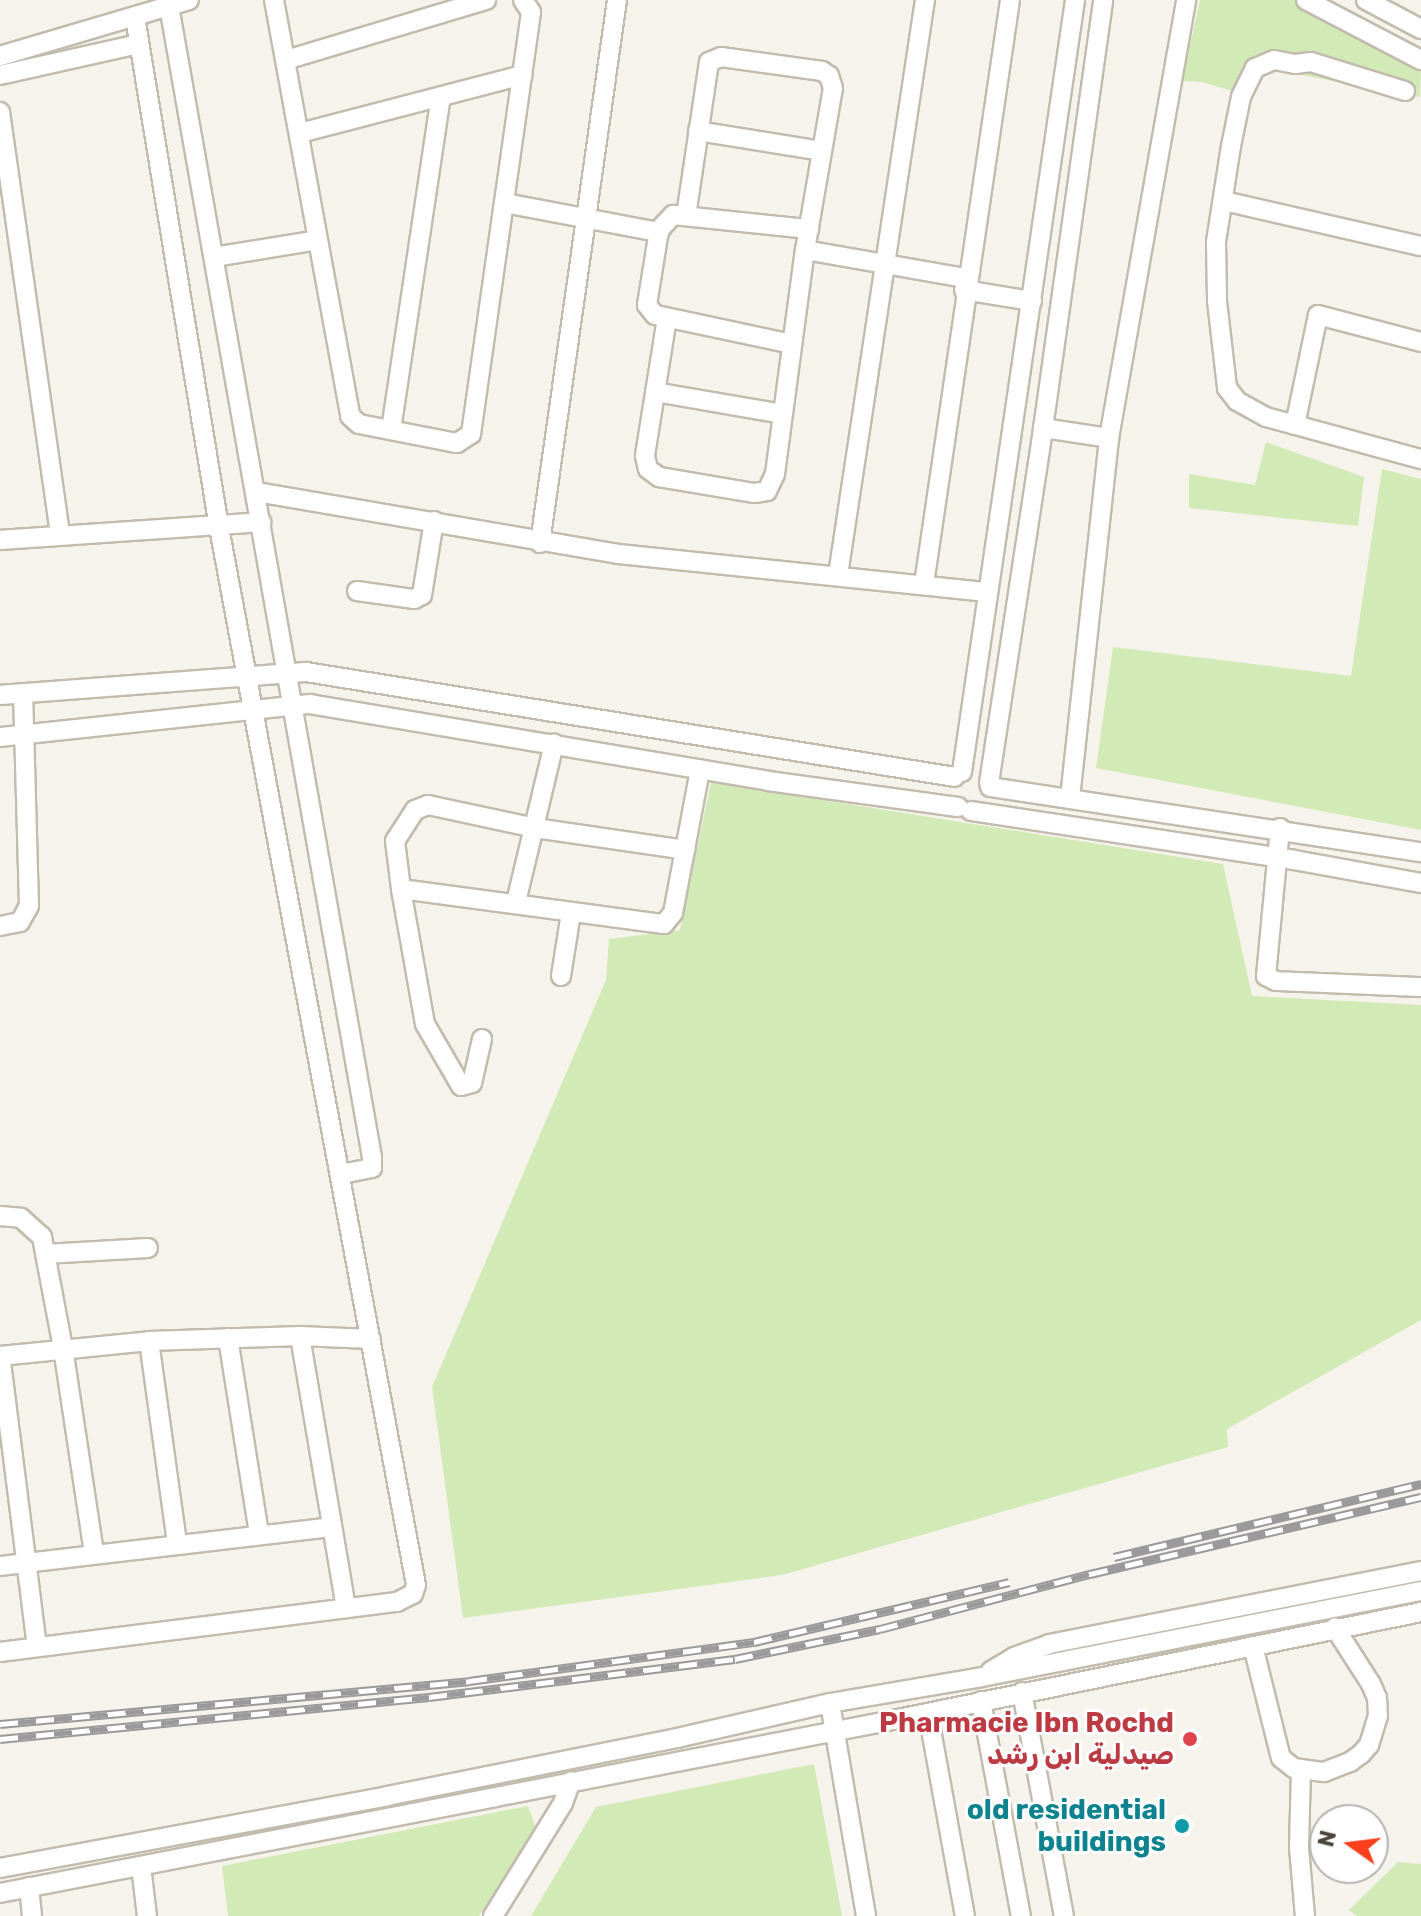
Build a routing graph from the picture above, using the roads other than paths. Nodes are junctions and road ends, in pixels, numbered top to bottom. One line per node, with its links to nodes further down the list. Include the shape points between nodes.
1 (189, 0): 13 (street)
2 (274, 0): 18 (street)
3 (486, 0): 18 (street)
4 (523, 0): 21 (street, via 531,12)
5 (617, 0): 31 (street)
6 (925, 0): 38 (street)
7 (1010, 0): 39 (street)
8 (1075, 0): 40 (street)
9 (1103, 0): 48 (street)
10 (1186, 0): 50 (street)
11 (1366, 0): 15 (street)
12 (1314, 2): 19 (street)
13 (169, 6): 14 (street); 37 (street)
14 (135, 17): 16 (street); 17 (street)
15 (1421, 29)
16 (139, 44): 20 (street); 56 (street)
17 (0, 56)
18 (286, 60): 26 (street)
19 (1421, 60)
20 (0, 75)
21 (523, 75): 23 (street); 29 (street)
22 (1405, 91): 28 (street, via 1311,62 1274,60 1255,68 1241,97)
23 (441, 97): 26 (street); 49 (street)
24 (0, 112): 57 (street)
25 (698, 131): 27 (street); 27 (street, via 712,59 822,71 833,84); 30 (street)
26 (300, 133): 34 (street)
27 (821, 151): 32 (street)
28 (1224, 201): 35 (street); 47 (street, via 1216,257 1227,388 1255,413)
29 (505, 203): 31 (street); 49 (street, via 471,434 457,443)
30 (686, 215): 32 (street); 33 (street, via 667,219)
31 (586, 220): 33 (street); 59 (street)
32 (809, 229): 36 (street)
33 (659, 232): 41 (street, via 647,305 655,315)
34 (318, 240): 37 (street); 49 (street, via 347,410 359,424)
35 (1421, 246)
36 (805, 250): 38 (street); 43 (street)
37 (214, 257): 53 (street)
38 (885, 264): 39 (street); 60 (street)
39 (965, 284): 40 (street); 61 (street)
40 (1032, 301): 45 (street)
41 (667, 318): 43 (street); 44 (street)
42 (1421, 342): 47 (street, via 1318,315)
43 (792, 344): 46 (street)
44 (655, 392): 46 (street); 46 (street, via 645,462 653,474 679,480 767,491 774,481)
45 (1016, 407): 48 (street, via 1032,403); 51 (street)
46 (782, 414)
47 (1295, 425): 52 (street)
48 (1043, 428): 50 (street); 51 (street, via 1025,447); 78 (street)
49 (391, 430)
50 (1109, 438): 79 (street)
51 (1012, 439): 63 (street)
52 (1421, 459)
53 (256, 492): 54 (street); 55 (street)
54 (434, 521): 59 (street); 62 (street, via 422,595 414,599)
55 (261, 522): 56 (street); 64 (street)
56 (219, 527): 57 (street); 65 (street)
57 (60, 535): 58 (street)
58 (0, 540)
59 (540, 543): 60 (street)
60 (838, 575): 61 (street)
61 (924, 584): 63 (street)
62 (357, 591)
63 (988, 592): 76 (street)
64 (285, 672): 65 (street); 68 (street); 70 (street)
65 (247, 675): 66 (street); 69 (street)
66 (23, 693): 67 (street); 71 (street)
67 (0, 695)
68 (290, 706): 69 (street); 73 (street, via 320,705); 94 (street, via 372,1157 372,1168)
69 (254, 710): 71 (street); 94 (street)
70 (542, 710): 73 (street); 74 (street)
71 (24, 736): 72 (street); 90 (street, via 29,906 20,922)
72 (0, 737)
73 (545, 743): 75 (street); 81 (street)
74 (773, 747): 76 (street); 77 (street)
75 (700, 770): 77 (street); 83 (street)
76 (958, 774): 78 (street, via 974,771); 80 (street, via 950,796)
77 (768, 781): 80 (street)
78 (989, 785): 79 (street); 80 (street, via 988,800)
79 (1070, 798): 82 (street)
80 (964, 809): 85 (street)
81 (535, 828): 83 (street); 87 (street, via 428,805 415,810 395,841); 88 (street)
82 (1280, 828): 84 (street); 85 (street)
83 (685, 850): 89 (street, via 673,913 664,924)
84 (1421, 852)
85 (1276, 857): 86 (street); 92 (street, via 1266,976 1276,981)
86 (1421, 883)
87 (401, 889): 88 (street); 93 (street, via 425,1024 461,1086 472,1083)
88 (516, 902): 89 (street)
89 (571, 913): 91 (street)
90 (0, 926)
91 (561, 976)
92 (1421, 987)
93 (482, 1039)
94 (340, 1174): 100 (street)
95 (0, 1216): 97 (street, via 21,1218 33,1226)
96 (148, 1248): 97 (street)
97 (45, 1254): 102 (street)
98 (300, 1336): 99 (street); 100 (street); 103 (street)
99 (228, 1338): 101 (street); 104 (street)
100 (371, 1339): 111 (street, via 416,1585 406,1600)
101 (149, 1341): 102 (street); 105 (street)
102 (63, 1348): 106 (street); 107 (street, via 0,1356)
103 (331, 1527): 104 (street); 111 (street)
104 (259, 1533): 105 (street)
105 (177, 1544): 106 (street)
106 (94, 1554): 107 (street)
107 (25, 1563): 108 (street); 115 (street)
108 (0, 1566)
109 (1421, 1571): 117 (street, via 1049,1644)
110 (1421, 1591): 117 (street)
111 (346, 1608): 115 (street)
112 (1421, 1612): 113 (street)
113 (1335, 1628): 114 (street); 123 (street, via 1377,1698 1375,1730 1369,1745 1350,1762 1324,1772)
114 (1253, 1646): 118 (street); 123 (street, via 1276,1746 1287,1764)
115 (37, 1647): 116 (street)
116 (0, 1652)
117 (982, 1677): 120 (street)
118 (1022, 1692): 119 (street); 135 (street)
119 (981, 1701): 121 (street); 134 (street)
120 (830, 1703): 122 (street); 126 (street, via 417,1790)
121 (928, 1713): 122 (street); 133 (street)
122 (835, 1731): 124 (street); 132 (street)
123 (1301, 1770): 136 (street, via 1299,1848)
124 (571, 1781): 125 (street); 131 (street, via 563,1803)
125 (141, 1866): 127 (street); 130 (street)
126 (0, 1868)
127 (29, 1887): 128 (street); 129 (street)
128 (0, 1893)
129 (32, 1916)
130 (147, 1916)
131 (493, 1916)
132 (866, 1916)
133 (965, 1916)
134 (1021, 1916)
135 (1064, 1916)
136 (1305, 1916)

